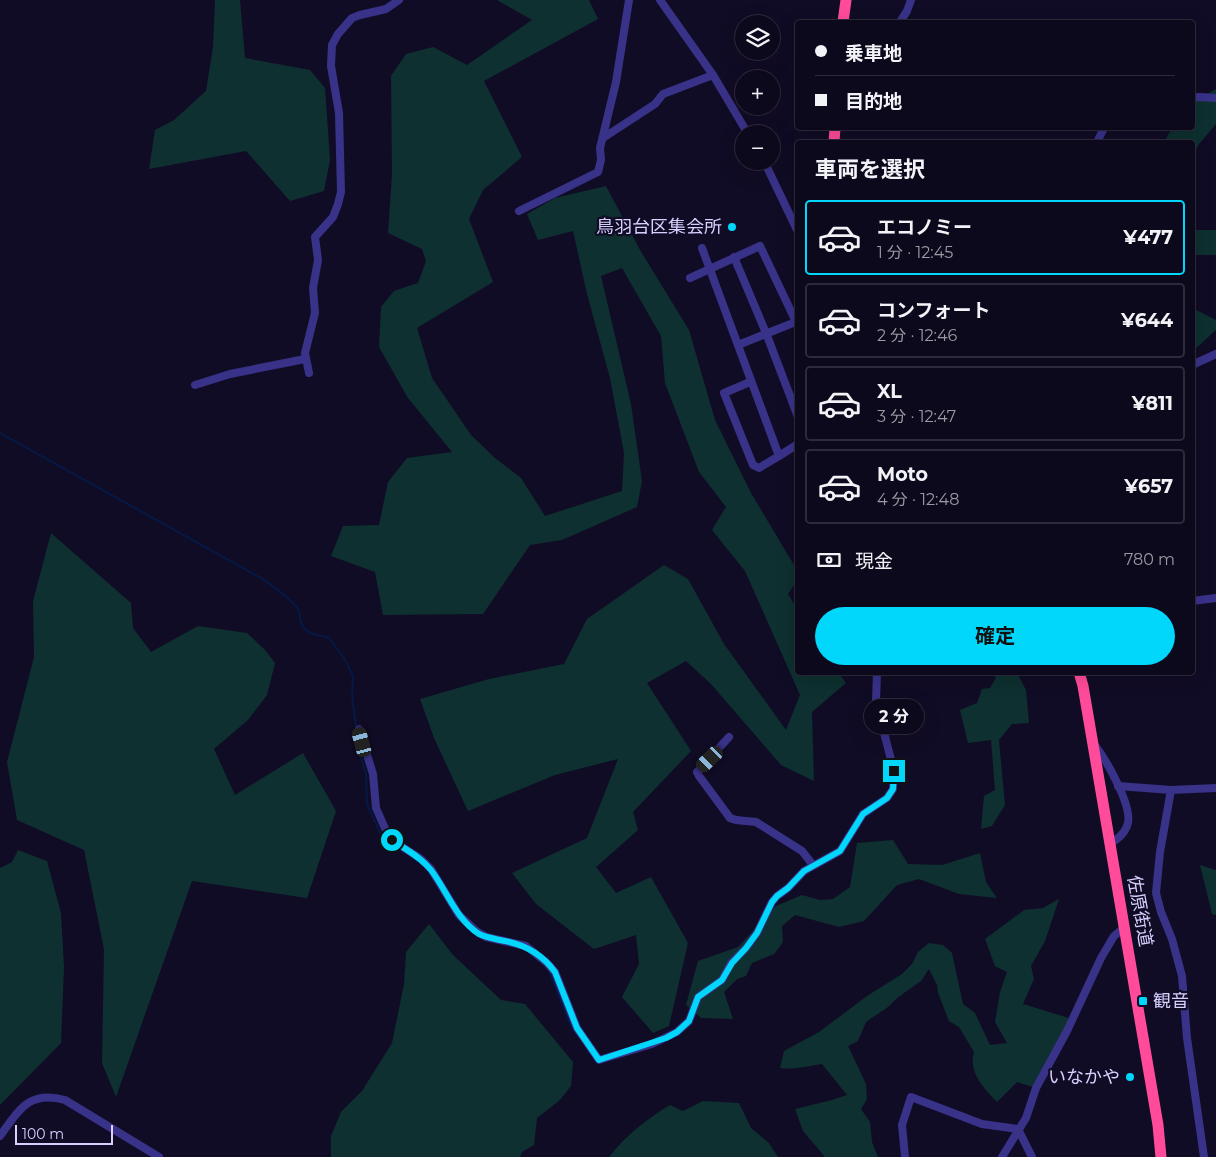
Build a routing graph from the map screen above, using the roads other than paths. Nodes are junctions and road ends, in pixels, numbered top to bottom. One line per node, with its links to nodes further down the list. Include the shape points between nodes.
1 (399, 0): 25 (street, via 386,9 352,18 332,45 331,66 339,113 340,192 333,217 315,237 318,260 313,288 315,313)
2 (629, 0): 12 (street)
3 (660, 0): 8 (street)
4 (846, 0): 6 (highway)
5 (911, 0): 7 (street)
6 (843, 20)
7 (901, 20)
8 (713, 75): 11 (street); 12 (street, via 663,94 655,104)
9 (1195, 98): 10 (street)
10 (1216, 98)
11 (743, 125)
12 (603, 138): 14 (street, via 598,172)
13 (768, 170): 15 (street)
14 (519, 211)
15 (795, 226)
16 (702, 248): 18 (street)
17 (734, 257): 18 (street); 20 (street, via 760,246); 22 (street)
18 (710, 268): 19 (street); 23 (street)
19 (690, 278)
20 (795, 319)
21 (795, 324): 22 (street)
22 (766, 333): 23 (street); 30 (street)
23 (738, 345): 28 (street)
24 (1216, 354): 26 (street)
25 (305, 359): 27 (street); 29 (street, via 230,374)
26 (1195, 364)
27 (309, 373)
28 (750, 382): 32 (street); 32 (street, via 724,393 753,465 759,468)
29 (195, 386)
30 (795, 400)
31 (795, 446): 32 (street)
32 (779, 456)
33 (1216, 598): 34 (street)
34 (1195, 601)
35 (877, 675): 44 (street, via 876,702 894,771 893,789 887,798 863,814 840,851)
36 (1080, 675): 39 (highway, 佐原街道)
37 (359, 729): 44 (street, via 373,774 376,808 388,835 431,869 459,915 476,931 486,937 526,946 551,967 577,1028 599,1060 652,1044 677,1032 689,1021 698,997 722,980 757,933 772,902)
38 (729, 737): 44 (street, via 697,772 699,776 730,818 756,822 802,851)
39 (1094, 742): 40 (street); 43 (highway, 佐原街道)
40 (1118, 786): 42 (street); 43 (street, via 1128,811 1128,825)
41 (1216, 788): 42 (street)
42 (1171, 790): 53 (street, via 1156,893 1182,976 1187,1038)
43 (1111, 843): 45 (highway, 佐原街道)
44 (813, 865)
45 (1124, 927): 46 (street, via 1114,936 1101,958); 52 (highway, 佐原街道)
46 (1018, 1129): 49 (street, via 982,1124 911,1097 902,1125); 50 (street); 51 (street)
47 (0, 1136): 48 (street, via 24,1106 34,1099 51,1097 65,1100)
48 (160, 1157)
49 (905, 1157)
50 (1002, 1157)
51 (1032, 1157)
52 (1161, 1157)
53 (1204, 1157)

